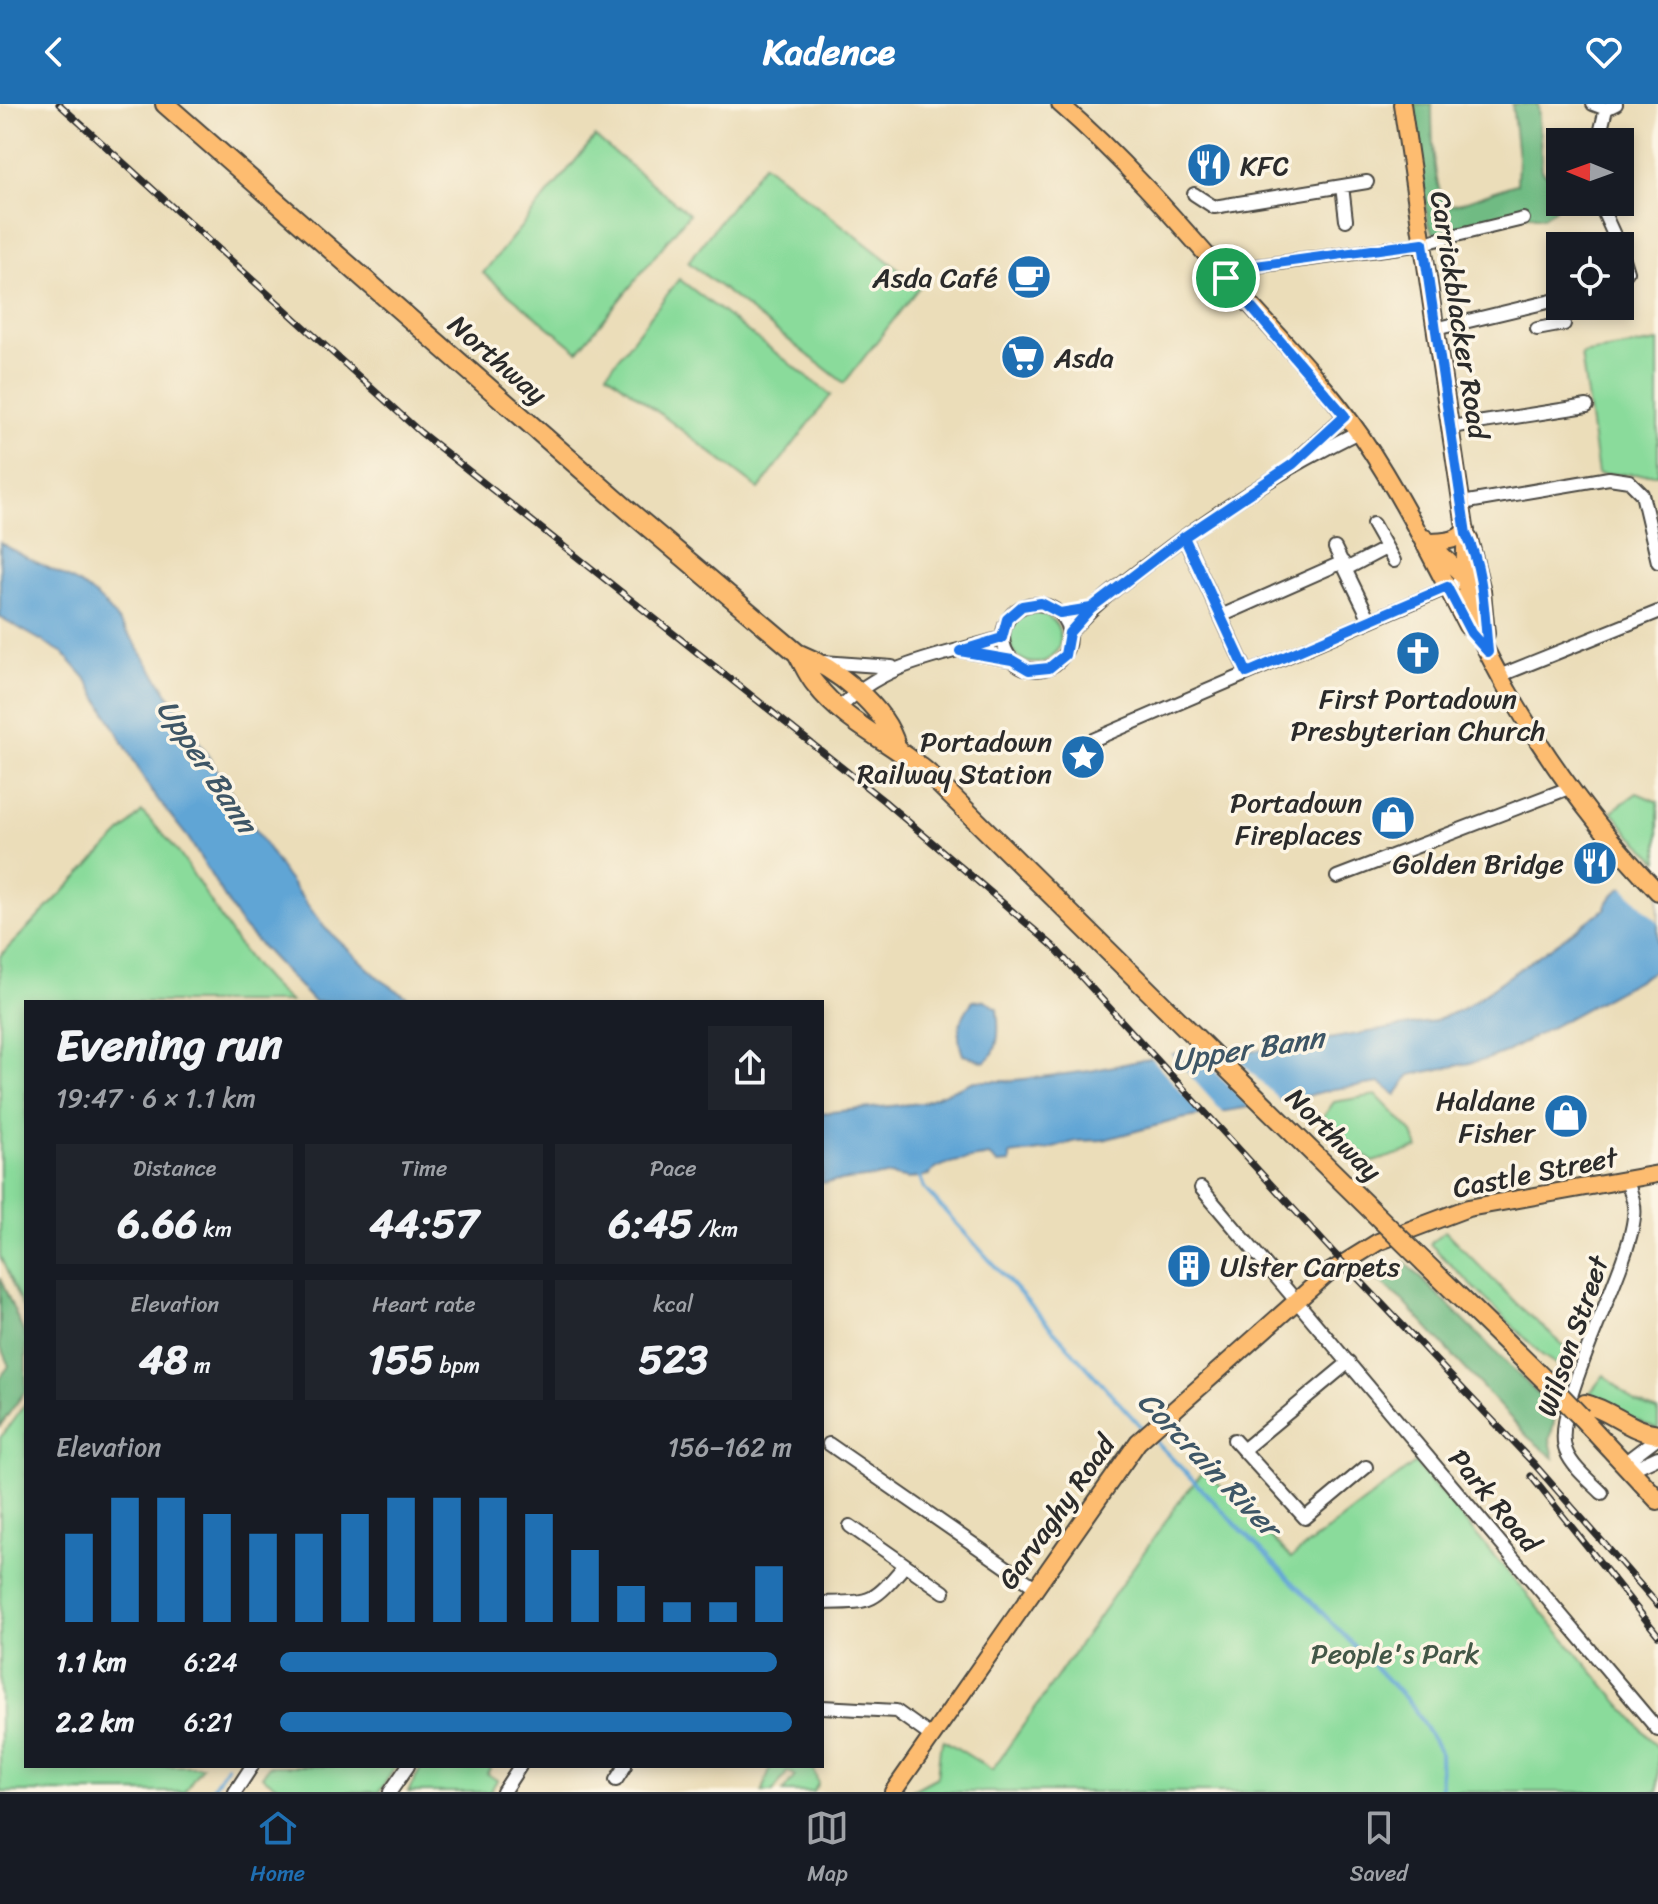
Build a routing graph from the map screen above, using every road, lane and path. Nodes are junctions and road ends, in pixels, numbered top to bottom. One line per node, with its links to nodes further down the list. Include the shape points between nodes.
1 (165, 104): 45 (highway, Northway)
2 (1060, 104): 12 (main road, via 1104,144)
3 (1402, 104): 11 (main road, Carrickblacker Road)
4 (1605, 106): 5 (street)
5 (1601, 128)
6 (1367, 182): 7 (street)
7 (1342, 186): 8 (street, via 1214,207); 10 (street)
8 (1194, 194)
9 (1523, 219): 11 (street)
10 (1346, 220)
11 (1423, 243): 12 (street, via 1241,268); 16 (main road, Carrickblacker Road)
12 (1226, 278): 18 (main road)
13 (1546, 304): 16 (street)
14 (1549, 320): 15 (street)
15 (1550, 327)
16 (1435, 329): 19 (main road, Carrickblacker Road)
17 (1587, 406): 19 (street)
18 (1345, 416): 20 (main road); 21 (street)
19 (1451, 427): 22 (main road, Carrickblacker Road)
20 (1358, 432): 21 (street); 24 (main road)
21 (1293, 464): 26 (street)
22 (1462, 503): 25 (main road, Carrickblacker Road); 31 (street, via 1609,478 1629,481 1642,494)
23 (1373, 524): 29 (street)
24 (1415, 529): 27 (main road); 34 (main road)
25 (1466, 532): 27 (main road, via 1449,541); 33 (main road, Carrickblacker Road); 35 (main road, Carrickblacker Road)
26 (1184, 537): 36 (street); 39 (street)
27 (1430, 542): 33 (main road)
28 (1335, 548): 32 (street)
29 (1386, 548): 30 (street); 32 (street)
30 (1394, 561)
31 (1658, 562)
32 (1344, 566): 39 (street); 40 (street)
33 (1465, 580): 34 (street); 35 (main road); 44 (main road)
34 (1447, 587): 40 (street); 44 (main road, via 1471,633)
35 (1482, 591): 44 (main road, Carrickblacker Road)
36 (1091, 608): 38 (street); 41 (street)
37 (1658, 612): 50 (street)
38 (1060, 613): 41 (street); 42 (street, via 1041,603 1022,606 1007,619)
39 (1221, 616): 49 (street)
40 (1370, 620): 49 (street)
41 (1069, 633): 46 (street, via 1065,655 1049,668 1029,670)
42 (1002, 638): 43 (street); 46 (street)
43 (960, 651): 46 (street); 48 (street)
44 (1488, 652): 50 (main road)
45 (797, 653): 47 (highway, Northway); 52 (highway, Northway, via 816,686)
46 (1012, 660)
47 (820, 662): 48 (street); 51 (highway, Northway)
48 (900, 667): 51 (street)
49 (1247, 673): 53 (street)
50 (1499, 676): 55 (main road)
51 (855, 692): 52 (street); 54 (highway, Northway, via 891,726)
52 (840, 708): 54 (highway, Northway, via 876,738)
53 (1088, 742)
54 (896, 746): 64 (highway, Northway, bridge, via 1561,1396)
55 (1569, 788): 56 (street); 57 (main road, via 1622,857)
56 (1337, 877)
57 (1658, 892)
58 (1658, 1174): 59 (main road, Castle Street)
59 (1627, 1181): 61 (main road, Castle Street, via 1511,1198); 70 (street, Wilson Street, via 1635,1215 1631,1236 1580,1374 1563,1440 1567,1455)
60 (1201, 1188): 62 (street, Park Road)
61 (1422, 1223): 62 (main road, Garvaghy Road, via 1364,1250)
62 (1296, 1299): 63 (street, Park Road); 74 (main road, Garvaghy Road, via 1138,1442)
63 (1349, 1362): 68 (street, via 1239,1445 1305,1518); 78 (street, Park Road)
64 (1583, 1411): 65 (highway, via 1601,1408 1632,1428); 69 (highway, Northway)
65 (1658, 1435): 69 (street)
66 (829, 1444): 74 (street)
67 (1658, 1457): 69 (street)
68 (1366, 1467)
69 (1627, 1467): 71 (highway, Northway)
70 (1602, 1493)
71 (1658, 1500)
72 (850, 1526): 73 (street)
73 (905, 1565): 75 (street); 76 (street, via 878,1597)
74 (1035, 1587): 79 (main road, Garvaghy Road)
75 (944, 1592)
76 (824, 1603)
77 (824, 1707): 79 (street, via 896,1711)
78 (1658, 1730)
79 (931, 1736): 88 (main road, Garvaghy Road)
80 (251, 1768): 85 (street)
81 (407, 1768): 86 (street)
82 (519, 1768): 87 (street)
83 (624, 1768): 84 (street)
84 (616, 1780)
85 (235, 1792)
86 (390, 1792)
87 (503, 1792)
88 (893, 1792)

